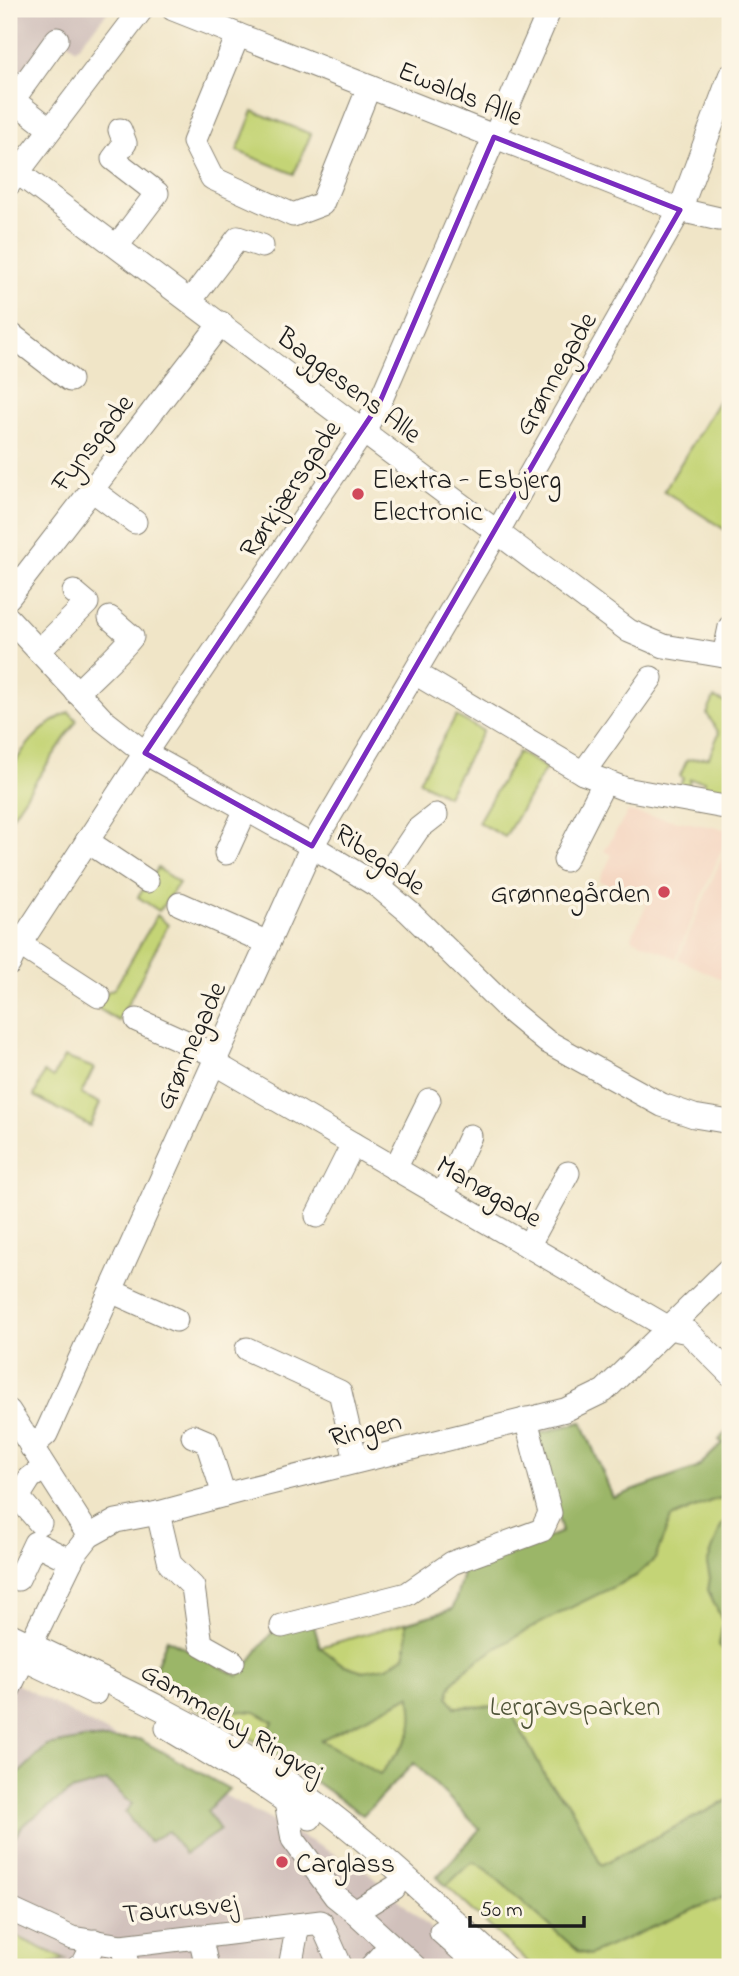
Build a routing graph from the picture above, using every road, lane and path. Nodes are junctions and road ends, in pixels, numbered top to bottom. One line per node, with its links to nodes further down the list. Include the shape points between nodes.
1 (142, 9): 8 (street)
2 (173, 9): 4 (street, Ewalds Alle)
3 (550, 9): 10 (street, Rørkjærsgade)
4 (238, 36): 7 (street, Ewalds Alle); 7 (street, via 194,142 212,178 293,215 322,204)
5 (57, 38): 8 (street, via 13,100)
6 (730, 76): 12 (street, Grønnegade)
7 (369, 87): 10 (street, Ewalds Alle)
8 (50, 129): 11 (street)
9 (120, 130): 14 (street, via 125,143 113,159 158,193)
10 (494, 137): 12 (street, Ewalds Alle); 20 (street, Rørkjærsgade)
11 (13, 178): 14 (street, Baggesens Alle)
12 (680, 211): 13 (street, Ewalds Alle); 23 (street, Grønnegade)
13 (730, 219)
14 (117, 246): 16 (street, Baggesens Alle)
15 (262, 246): 16 (street, via 238,238)
16 (190, 300): 17 (street, Baggesens Alle)
17 (221, 323): 20 (street, Baggesens Alle); 21 (street, Fynsgade)
18 (9, 333): 19 (street)
19 (70, 380)
20 (363, 432): 23 (street, Baggesens Alle); 34 (street, Rørkjærsgade)
21 (92, 490): 22 (street); 25 (street, Fynsgade)
22 (135, 522)
23 (498, 531): 30 (street, Baggesens Alle, via 629,631 664,646); 31 (street, Grønnegade)
24 (74, 592): 29 (street, via 87,603)
25 (9, 597)
26 (110, 618): 33 (street, via 132,637)
27 (9, 619): 29 (street, Ribegade)
28 (730, 627): 30 (street)
29 (39, 651): 33 (street, Ribegade)
30 (727, 657)
31 (415, 673): 35 (street); 40 (street, Grønnegade)
32 (651, 678): 35 (street)
33 (77, 692): 34 (street, Ribegade)
34 (145, 753): 37 (street, Ribegade); 39 (street, Rørkjærsgade)
35 (594, 777): 36 (street, via 625,789); 42 (street)
36 (730, 808)
37 (246, 809): 40 (street, Ribegade); 41 (street)
38 (436, 815): 44 (street, via 418,829)
39 (88, 841): 43 (street); 47 (street, Rørkjærsgade)
40 (312, 846): 44 (street, Ribegade); 46 (street, Grønnegade)
41 (226, 853)
42 (565, 860)
43 (147, 881)
44 (379, 887): 52 (street, Ribegade, via 546,1041 662,1105)
45 (180, 904): 46 (street)
46 (268, 943): 50 (street, Grønnegade)
47 (14, 954): 48 (street)
48 (99, 996)
49 (137, 1020): 50 (street, Manøgade)
50 (215, 1059): 54 (street, Manøgade); 62 (street, Grønnegade)
51 (429, 1100): 55 (street)
52 (730, 1122)
53 (470, 1136): 57 (street)
54 (353, 1144): 55 (street, Manøgade); 59 (street)
55 (396, 1169): 57 (street, Manøgade)
56 (568, 1173): 60 (street)
57 (442, 1196): 60 (street, Manøgade)
58 (564, 1203): 60 (street)
59 (317, 1216)
60 (532, 1249): 64 (street, Manøgade)
61 (730, 1268): 64 (street, Ringen)
62 (111, 1290): 63 (street); 70 (street, Grønnegade, via 46,1434)
63 (176, 1320)
64 (669, 1328): 66 (street, Manøgade, via 688,1332); 68 (street, Ringen, via 604,1391 565,1410)
65 (247, 1349): 71 (street, via 340,1392)
66 (730, 1374)
67 (9, 1411): 70 (street)
68 (526, 1419): 71 (street, Ringen); 79 (street, via 551,1513 542,1530 452,1563 407,1594)
69 (193, 1436): 73 (street, via 207,1442)
70 (31, 1447): 72 (street)
71 (356, 1461): 73 (street, Ringen)
72 (44, 1468): 75 (street, via 30,1478 18,1497); 76 (street)
73 (225, 1495): 74 (street, Ringen)
74 (158, 1513): 76 (street, Ringen, via 116,1521); 82 (street, via 170,1564 193,1587 201,1644)
75 (40, 1523)
76 (89, 1536): 77 (street, Ringen)
77 (71, 1561): 78 (street, via 35,1544 18,1579); 81 (street, Ringen)
78 (9, 1577)
79 (282, 1626)
80 (9, 1634): 81 (street, Gammelby Ringvej)
81 (21, 1651): 83 (street); 84 (street, Gammelby Ringvej, via 155,1722); 100 (street, Gammelby Ringvej, via 161,1708 279,1776 352,1832)
82 (233, 1662)
83 (9, 1689)
84 (286, 1802): 85 (street, Gammelby Ringvej); 87 (street, via 293,1839 335,1896)
85 (394, 1888): 87 (street); 99 (street, Gammelby Ringvej)
86 (9, 1909): 90 (street, Taurusvej, via 72,1938)
87 (355, 1912): 91 (street)
88 (298, 1924): 89 (street, Taurusvej); 95 (street); 96 (street, Taurusvej, via 321,1922)
89 (200, 1936): 92 (street, Taurusvej); 94 (street)
90 (95, 1941): 92 (street, Taurusvej); 93 (street)
91 (391, 1945): 97 (street); 98 (street)
92 (125, 1956)
93 (78, 1967)
94 (207, 1967)
95 (290, 1967)
96 (341, 1967)
97 (371, 1967)
98 (415, 1967)
99 (480, 1967)
100 (505, 1967)

